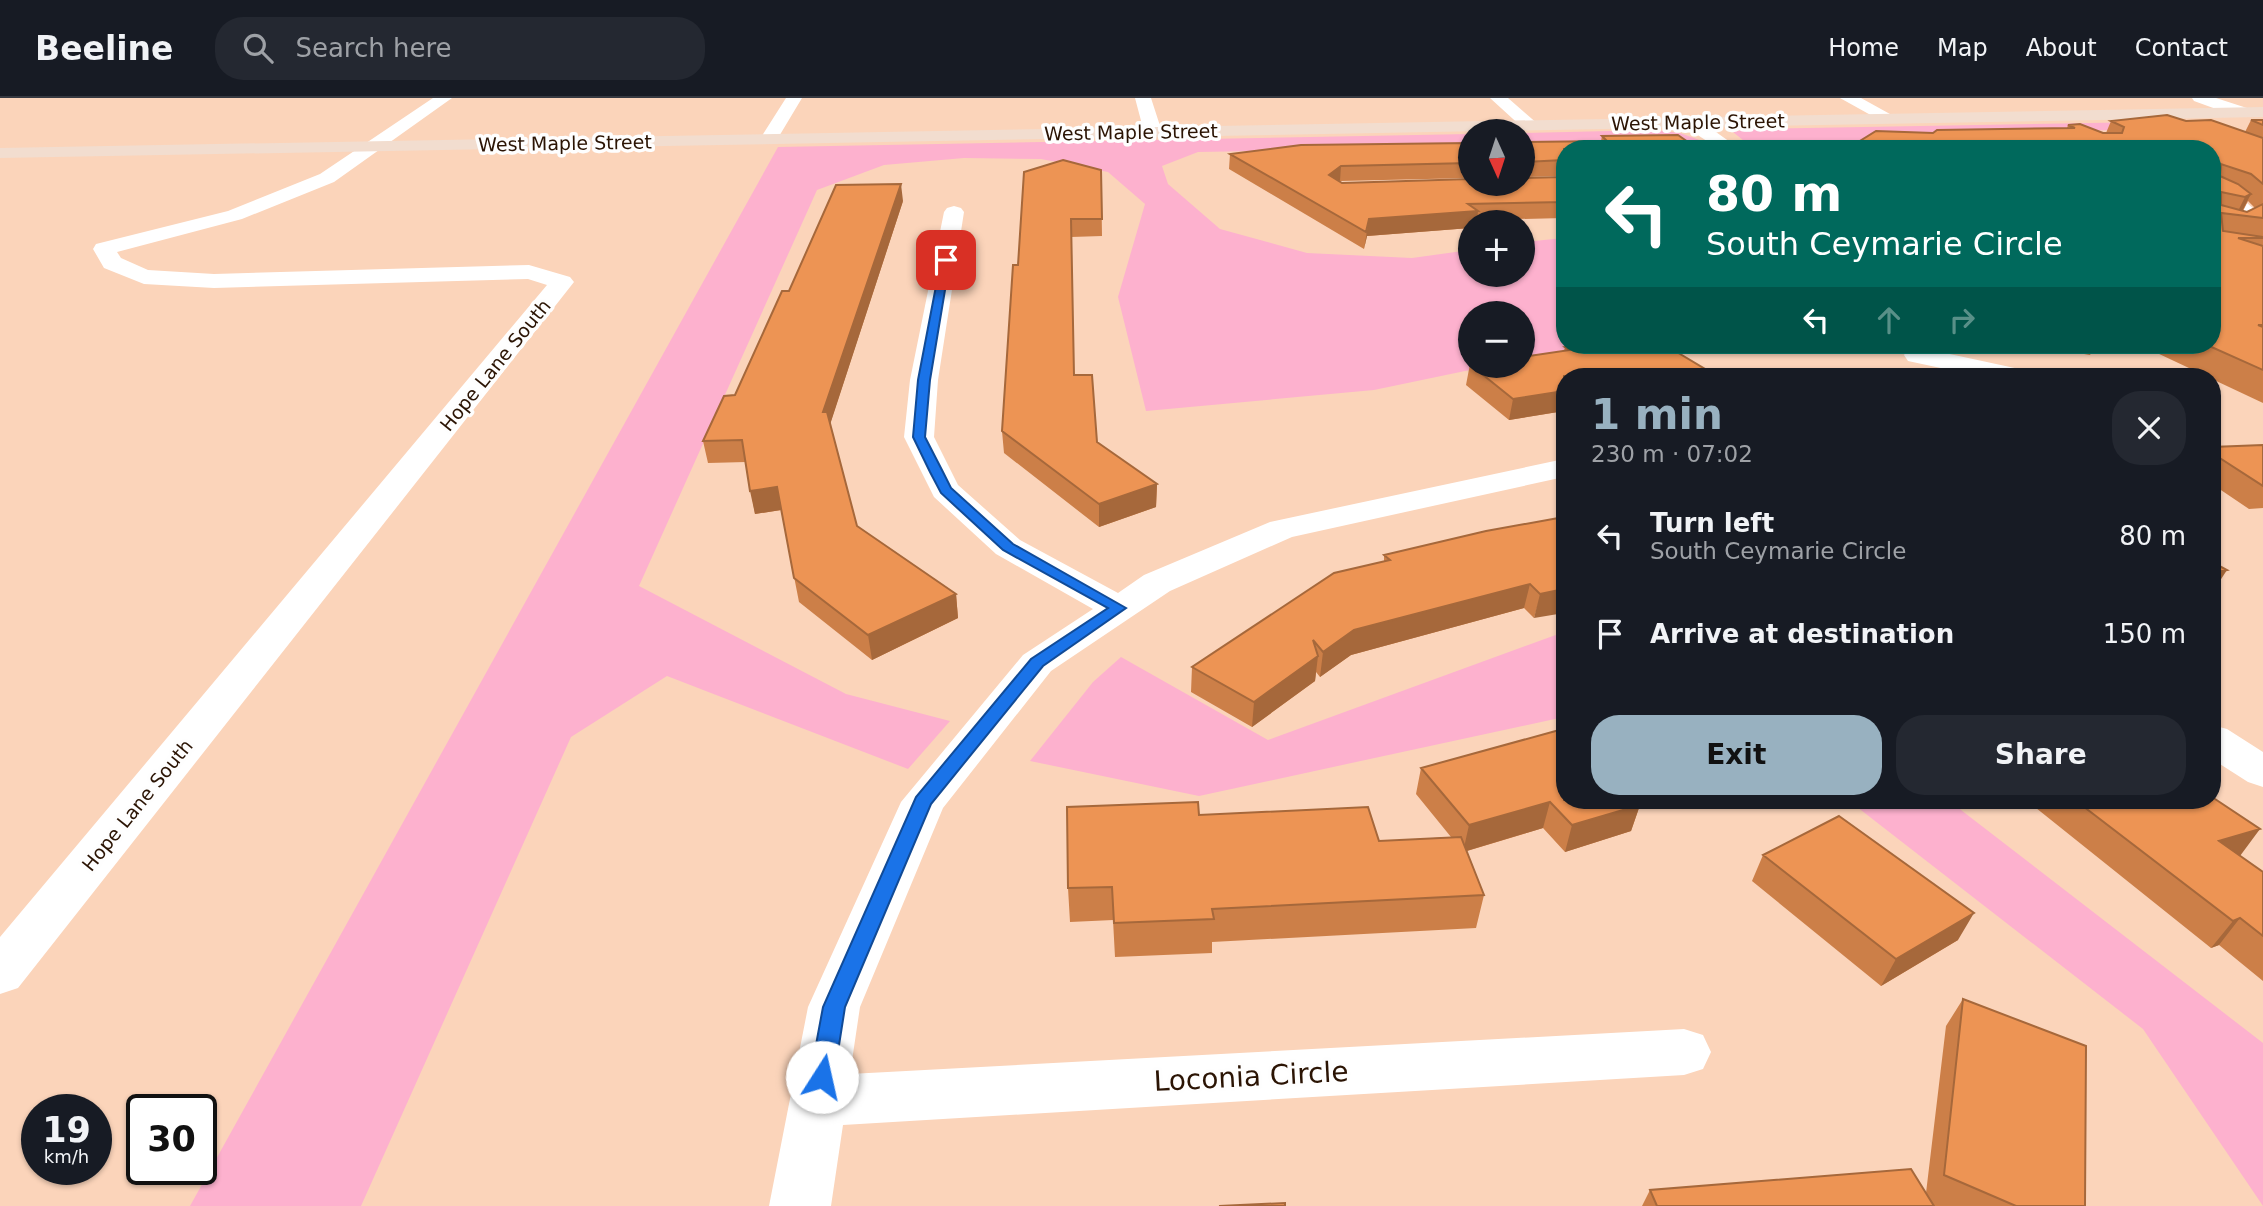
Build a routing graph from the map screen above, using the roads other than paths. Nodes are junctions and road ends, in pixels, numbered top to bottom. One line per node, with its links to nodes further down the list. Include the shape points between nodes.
1 (444, 98): 18 (street)
2 (794, 98): 16 (street)
3 (1143, 98): 15 (street)
4 (1498, 98): 9 (street)
5 (1848, 98): 10 (street)
6 (2200, 98): 7 (street)
7 (2256, 113): 8 (main road, West Maple Street)
8 (2153, 114): 10 (main road, West Maple Street); 14 (lane)
9 (1523, 119)
10 (1891, 119): 11 (main road, West Maple Street)
11 (1690, 122): 12 (main road, West Maple Street); 17 (street)
12 (1535, 125)
13 (1458, 126): 15 (main road, West Maple Street)
14 (2190, 128)
15 (1153, 132): 16 (main road, West Maple Street)
16 (769, 139): 18 (main road, West Maple Street)
17 (1717, 140)
18 (372, 146): 19 (main road, West Maple Street); 29 (street, Hope Lane South, via 327,178 235,215 104,249 112,262 144,277 214,281 529,272 562,282)
19 (0, 153)
20 (2221, 194): 22 (lane, via 2255,217 2233,239)
21 (954, 212): 26 (street, via 924,380 919,437 945,490 1008,547)
22 (2221, 228)
23 (1913, 356): 24 (street)
24 (1974, 368)
25 (1556, 470): 26 (street, via 1282,529 1157,583)
26 (1119, 608): 31 (street, via 1037,663 923,802 834,1007)
27 (2221, 745): 28 (street)
28 (2263, 772)
29 (0, 973)
30 (1684, 1052): 31 (street, Loconia Circle)
31 (818, 1101): 32 (street)
32 (800, 1206)

